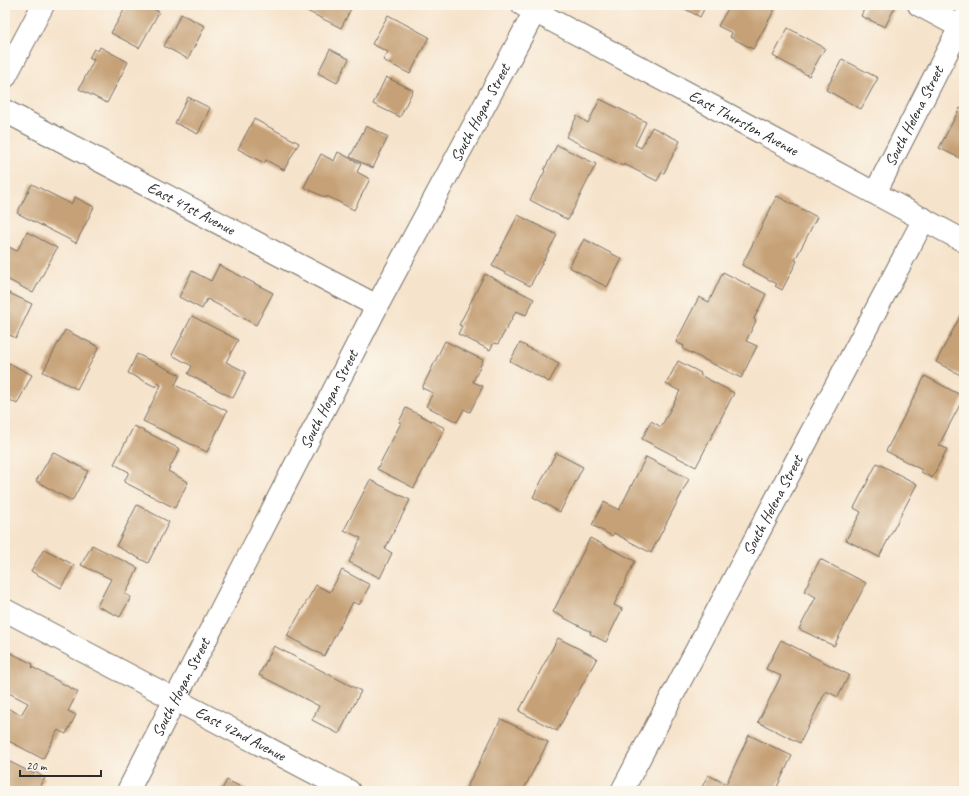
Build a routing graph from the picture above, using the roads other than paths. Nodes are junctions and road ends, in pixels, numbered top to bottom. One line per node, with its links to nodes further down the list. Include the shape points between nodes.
1 (43, 5): 5 (street)
2 (919, 5): 4 (street)
3 (529, 8): 7 (street, East Thurston Avenue); 10 (street, South Hogan Street)
4 (963, 25): 7 (street, South Helena Street)
5 (5, 77)
6 (5, 111): 10 (street, East 41st Avenue)
7 (875, 193): 8 (street, East Thurston Avenue)
8 (924, 219): 9 (street, East Thurston Avenue); 15 (street, South Helena Street)
9 (964, 241)
10 (377, 306): 12 (street, South Hogan Street)
11 (5, 610): 12 (street, East 42nd Avenue)
12 (176, 699): 13 (street, South Hogan Street); 14 (street, East 42nd Avenue)
13 (128, 791)
14 (349, 791)
15 (622, 791)

